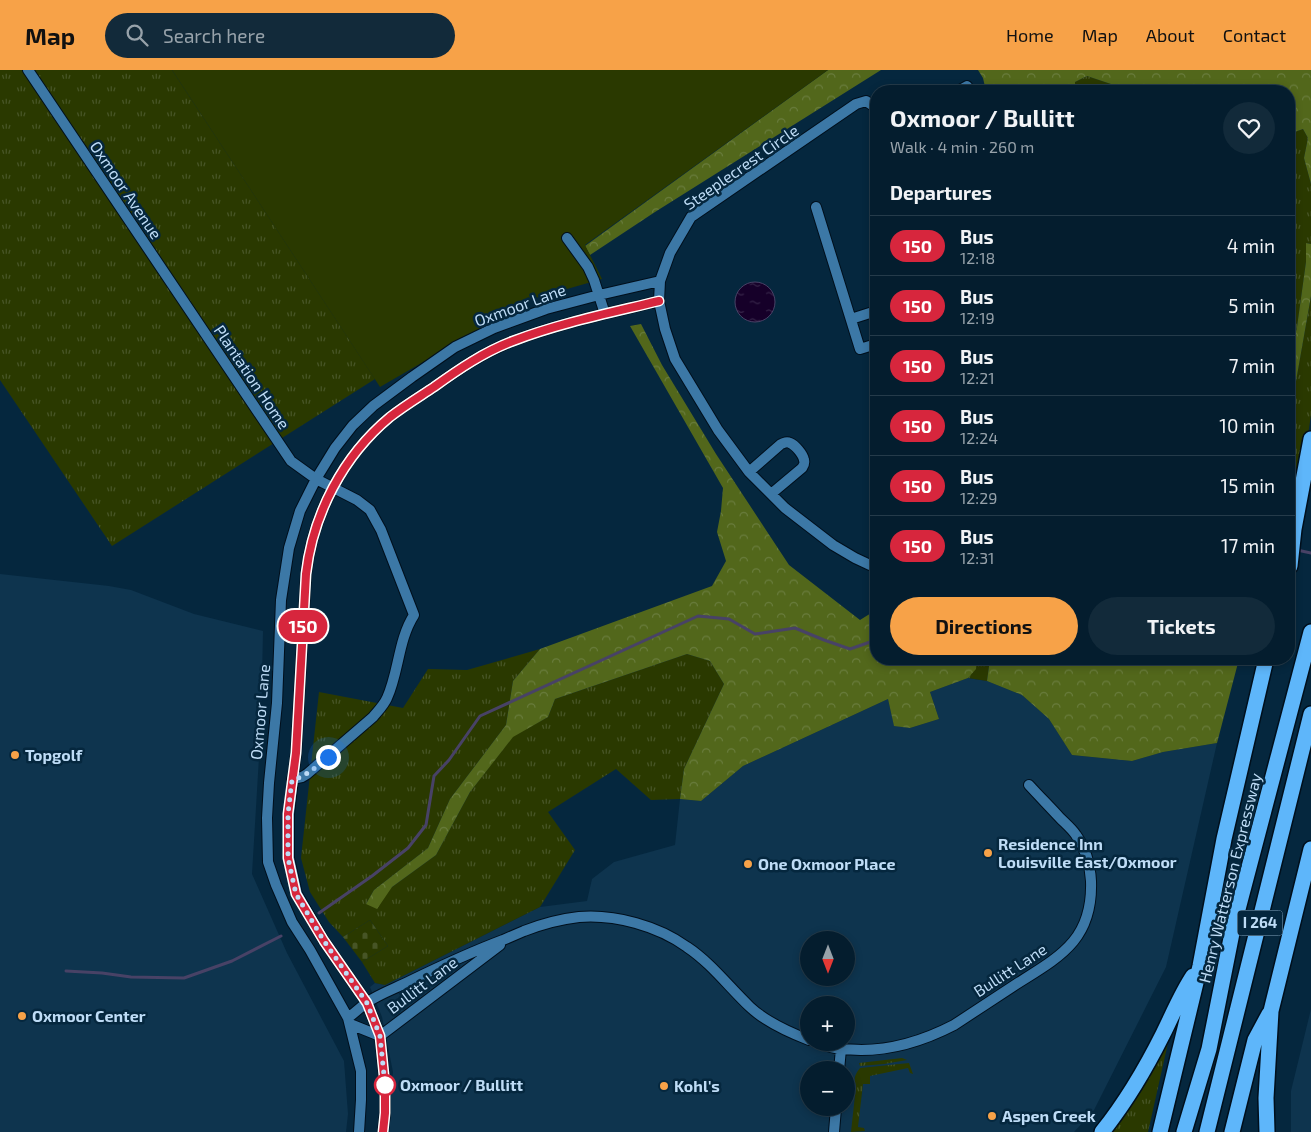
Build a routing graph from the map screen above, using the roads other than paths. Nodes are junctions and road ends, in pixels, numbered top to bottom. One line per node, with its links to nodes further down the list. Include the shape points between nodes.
1 (28, 70): 11 (street, Oxmoor Avenue)
2 (870, 104): 5 (street, Steeplecrest Circle, via 866,101 856,104 691,217 670,253)
3 (816, 207): 10 (street)
4 (567, 238): 6 (street, via 588,267)
5 (660, 281): 6 (street, Oxmoor Lane); 7 (street, Steeplecrest Circle)
6 (599, 295): 9 (street); 15 (street, Oxmoor Lane, via 521,317 455,347 358,420)
7 (659, 301): 9 (street, Oxmoor Lane); 14 (street, Steeplecrest Circle, via 675,359 718,430)
8 (870, 312): 10 (street)
9 (605, 314): 17 (street, Oxmoor Lane, via 513,341 465,365 384,423 352,457)
10 (851, 319): 12 (street, via 860,349)
11 (200, 327): 15 (street, Plantation Home, via 290,461)
12 (870, 346)
13 (1311, 439): 19 (highway)
14 (749, 472): 18 (street, Steeplecrest Circle); 18 (street, via 781,444 786,442 794,446 803,456 804,464)
15 (316, 479): 17 (street, Plantation Home); 32 (street, Oxmoor Lane, via 296,524 284,576 267,818 268,862 292,922)
16 (1311, 484): 19 (highway)
17 (333, 487): 25 (street, Oxmoor Lane, via 317,524 308,563); 25 (street, Plantation Home, via 364,504 375,518 414,616 406,630 390,690 380,709 307,774)
18 (771, 494): 21 (street, Steeplecrest Circle, via 833,545)
19 (1297, 530): 20 (highway)
20 (1295, 540)
21 (870, 565)
22 (1311, 632): 42 (highway, Henry Watterson Expressway / I 264, via 1233,928 1209,1049)
23 (1265, 665): 29 (highway, via 1224,839)
24 (1311, 714): 43 (highway, I 264)
25 (292, 780): 30 (street, Oxmoor Lane, via 288,858 296,894)
26 (1029, 785): 35 (street, Bullitt Lane, via 1076,834 1089,860 1090,903 1088,917 1080,932 1053,962 954,1025 898,1046)
27 (1311, 849): 31 (highway)
28 (508, 938): 30 (street, Bullitt Lane, via 446,963); 33 (street, Bullitt Lane); 34 (street, Bullitt Lane, via 554,921 580,917 610,918 640,925 686,945 706,960 762,1016)
29 (1200, 966): 40 (highway, via 1178,1000 1129,1094); 41 (highway)
30 (367, 1003): 32 (street, Bullitt Lane); 33 (street, Oxmoor Lane)
31 (1271, 1011): 44 (highway, via 1255,1040); 45 (highway)
32 (349, 1021): 33 (street, Bullitt Lane); 37 (street, Oxmoor Lane, via 361,1071)
33 (380, 1036): 38 (street, Oxmoor Lane, via 385,1085)
34 (800, 1036)
35 (855, 1049)
36 (835, 1116): 39 (street)
37 (359, 1132)
38 (383, 1132)
39 (834, 1132)
40 (1102, 1132)
41 (1160, 1132)
42 (1184, 1132)
43 (1207, 1132)
44 (1232, 1132)
45 (1267, 1132)

